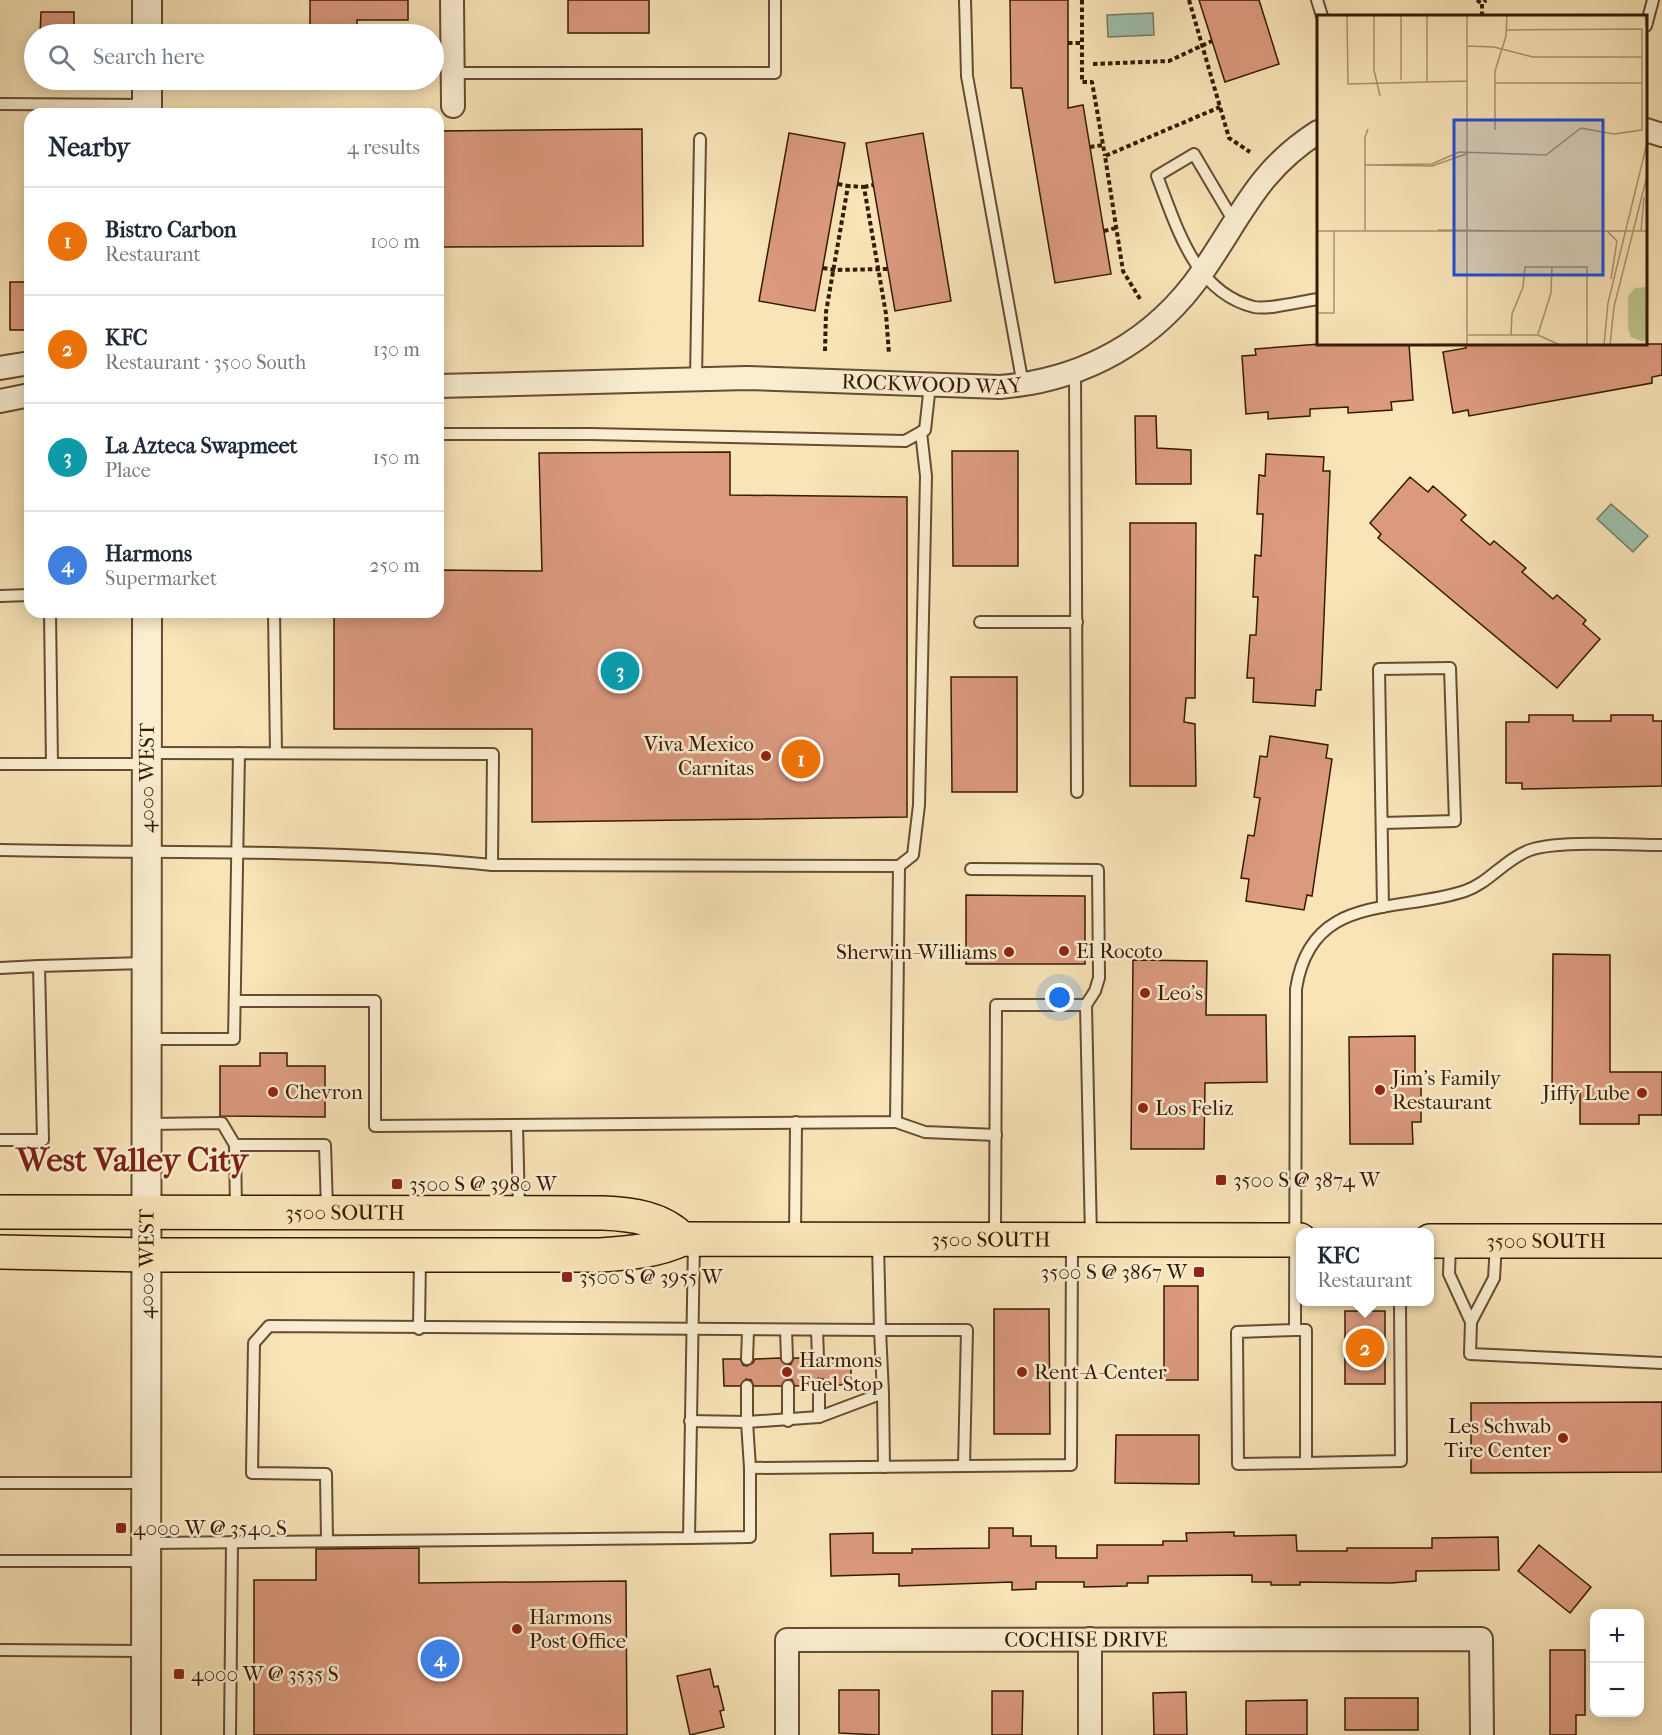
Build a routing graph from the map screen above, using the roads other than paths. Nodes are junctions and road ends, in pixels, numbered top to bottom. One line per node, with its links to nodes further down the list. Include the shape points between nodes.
1 (147, 0): 9 (street)
2 (452, 0): 10 (street)
3 (775, 0): 10 (lane, via 775,72)
4 (965, 0): 26 (lane, via 968,76)
5 (1317, 0): 7 (lane)
6 (1653, 0): 8 (lane)
7 (1322, 15)
8 (1647, 22)
9 (147, 24)
10 (452, 72): 13 (street)
11 (147, 99): 12 (lane)
12 (0, 104)
13 (453, 106)
14 (1647, 130): 16 (street)
15 (1317, 133): 18 (street, ROCKWOOD WAY, via 1263,178)
16 (1662, 135)
17 (700, 139): 24 (lane)
18 (1233, 220): 19 (street, ROCKWOOD WAY); 19 (lane, via 1194,154 1157,176 1184,245)
19 (1202, 273): 20 (lane, via 1225,295 1256,308); 23 (street, ROCKWOOD WAY, via 1155,326 1132,344)
20 (1317, 299)
21 (24, 364): 22 (street)
22 (0, 368)
23 (1075, 373): 26 (street, ROCKWOOD WAY); 38 (lane)
24 (696, 378): 25 (street, ROCKWOOD WAY); 27 (street, ROCKWOOD WAY)
25 (930, 385): 26 (street, ROCKWOOD WAY); 30 (lane, via 925,430)
26 (1023, 385)
27 (444, 386)
28 (24, 396): 29 (street)
29 (0, 401)
30 (921, 432): 31 (lane, via 905,441); 51 (lane, via 926,476 919,805 913,855)
31 (444, 434)
32 (24, 595): 33 (lane)
33 (0, 596)
34 (51, 618): 43 (lane)
35 (147, 618): 41 (street, 4000 WEST)
36 (274, 618): 40 (lane)
37 (980, 622): 38 (lane)
38 (1077, 622): 44 (lane)
39 (239, 753): 40 (lane); 41 (lane); 48 (lane)
40 (276, 753): 50 (lane, via 493,754)
41 (147, 759): 43 (lane); 49 (street, 4000 WEST)
42 (0, 764): 43 (lane)
43 (52, 764)
44 (1077, 792)
45 (1383, 823): 45 (lane, via 1379,669 1450,668 1455,821); 53 (lane)
46 (1662, 845): 53 (lane, via 1532,849 1514,857 1467,891)
47 (0, 850): 49 (lane)
48 (237, 853): 49 (lane); 50 (lane, via 426,858); 57 (lane)
49 (147, 854): 54 (street, 4000 WEST)
50 (492, 865): 51 (lane)
51 (899, 866): 61 (lane)
52 (971, 869): 58 (lane, via 1098,870 1099,978)
53 (1383, 907): 72 (lane, via 1354,912 1337,921 1316,940 1299,968)
54 (147, 963): 55 (lane); 59 (street, 4000 WEST)
55 (39, 966): 56 (lane); 65 (lane, via 44,1140)
56 (0, 968)
57 (235, 1001): 59 (lane, via 234,1039); 63 (lane, via 375,1001 375,1126)
58 (1086, 1005): 64 (lane, via 996,1005); 77 (lane)
59 (147, 1039): 62 (street, 4000 WEST)
60 (796, 1122): 61 (lane); 63 (lane); 74 (lane)
61 (896, 1122): 64 (lane, via 925,1132)
62 (147, 1124): 66 (lane, via 222,1123); 71 (street, 4000 WEST)
63 (517, 1125): 70 (lane)
64 (996, 1135): 76 (lane)
65 (0, 1140)
66 (235, 1145): 68 (lane); 69 (lane, via 325,1145)
67 (0, 1212): 71 (main road, 3500 SOUTH)
68 (236, 1213): 69 (main road, 3500 SOUTH); 71 (main road, 3500 SOUTH)
69 (327, 1213): 70 (main road, 3500 SOUTH)
70 (519, 1213): 73 (main road, 3500 SOUTH, via 621,1214 655,1221)
71 (147, 1214): 83 (street, 4000 WEST)
72 (1299, 1228)
73 (688, 1239): 74 (main road, 3500 SOUTH); 84 (main road, 3500 SOUTH, via 646,1250 600,1255); 93 (lane)
74 (795, 1240): 75 (main road, 3500 SOUTH)
75 (878, 1240): 76 (main road, 3500 SOUTH); 91 (lane)
76 (995, 1240): 77 (main road, 3500 SOUTH)
77 (1081, 1240): 78 (main road, 3500 SOUTH); 108 (lane, via 1071,1466)
78 (1296, 1240)
79 (1440, 1241): 80 (main road, 3500 SOUTH); 87 (lane, via 1449,1274)
80 (1497, 1241): 81 (main road, 3500 SOUTH); 87 (lane, via 1494,1278)
81 (1662, 1241)
82 (0, 1252): 83 (main road, 3500 SOUTH)
83 (146, 1255): 84 (main road, 3500 SOUTH); 112 (street, 4000 WEST)
84 (420, 1255): 88 (lane)
85 (1296, 1306): 92 (lane)
86 (1400, 1306): 107 (lane, via 1401,1461)
87 (1471, 1322): 98 (lane, via 1470,1354)
88 (419, 1329): 93 (lane); 114 (lane, via 269,1326 254,1343 252,1473 326,1474)
89 (786, 1330): 90 (lane); 94 (lane); 95 (lane)
90 (817, 1330): 91 (lane); 96 (lane)
91 (880, 1330): 102 (lane); 108 (lane, via 967,1329)
92 (1295, 1330): 107 (lane, via 1306,1330); 107 (lane, via 1237,1332 1238,1464)
93 (693, 1331): 94 (lane); 104 (lane)
94 (748, 1331): 97 (lane)
95 (787, 1358)
96 (818, 1358)
97 (747, 1359)
98 (1662, 1364)
99 (819, 1385): 103 (lane)
100 (747, 1386): 106 (lane)
101 (788, 1386): 105 (lane)
102 (883, 1393): 103 (lane); 110 (lane)
103 (819, 1417): 105 (lane)
104 (690, 1421): 106 (lane); 113 (lane)
105 (788, 1421): 106 (lane)
106 (747, 1422): 109 (lane)
107 (1306, 1463)
108 (964, 1466): 110 (lane)
109 (750, 1467): 110 (lane); 113 (lane, via 750,1537)
110 (884, 1467)
111 (0, 1483): 112 (lane)
112 (145, 1483): 116 (street, 4000 WEST)
113 (689, 1538): 114 (lane)
114 (327, 1541): 115 (lane)
115 (232, 1542): 116 (lane); 122 (lane)
116 (145, 1552): 117 (lane); 120 (street, 4000 WEST)
117 (0, 1561)
118 (1090, 1640): 123 (street, COCHISE DRIVE, via 787,1640); 124 (street); 125 (street, COCHISE DRIVE, via 1481,1639)
119 (0, 1650): 120 (lane)
120 (145, 1651): 121 (street, 4000 WEST)
121 (146, 1735)
122 (230, 1735)
123 (787, 1735)
124 (1090, 1735)
125 (1482, 1735)

